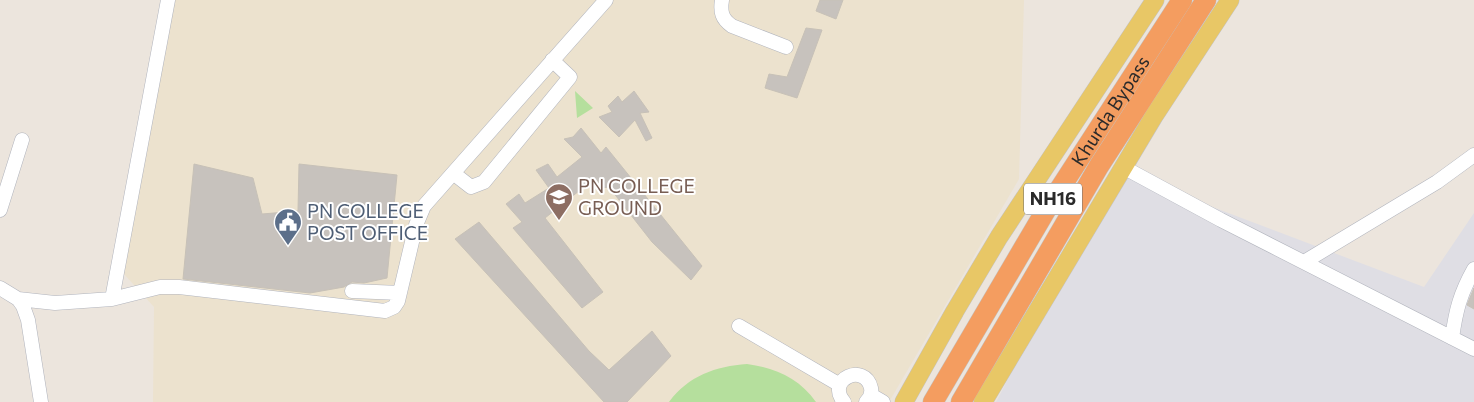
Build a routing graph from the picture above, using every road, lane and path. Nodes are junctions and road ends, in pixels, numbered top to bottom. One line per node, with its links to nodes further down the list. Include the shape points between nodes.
1 (168, 0): 20 (street)
2 (606, 0): 9 (street)
3 (722, 0): 8 (street, via 725,21)
4 (1155, 0): 30 (main road, via 999,237)
5 (1182, 0): 31 (highway, Khurda Bypass / NH16, via 1046,210)
6 (1206, 0): 32 (highway, Khurda Bypass / NH16, via 1099,166)
7 (1230, 0): 12 (main road)
8 (786, 47)
9 (552, 60): 13 (street); 13 (street, via 570,77 484,182 470,187)
10 (22, 140): 14 (street)
11 (1474, 155): 15 (street, via 1437,182)
12 (1123, 167): 15 (street); 33 (main road)
13 (453, 174): 19 (street, via 424,206 416,225)
14 (0, 210)
15 (1304, 262): 23 (street)
16 (1474, 269): 23 (street, via 1457,306)
17 (0, 288): 21 (street)
18 (352, 291): 19 (street)
19 (400, 293): 20 (street, via 394,307 385,311 179,287 160,287)
20 (112, 298): 21 (street, via 55,303)
21 (18, 299): 27 (street, via 28,320)
22 (739, 326): 25 (street)
23 (1452, 338): 24 (street)
24 (1474, 349)
25 (840, 385): 26 (street, via 846,377 862,376 870,384); 28 (street, via 839,395)
26 (868, 398): 29 (street)
27 (41, 402)
28 (844, 402)
29 (884, 402)
30 (904, 402)
31 (933, 402)
32 (961, 402)
33 (983, 402)

